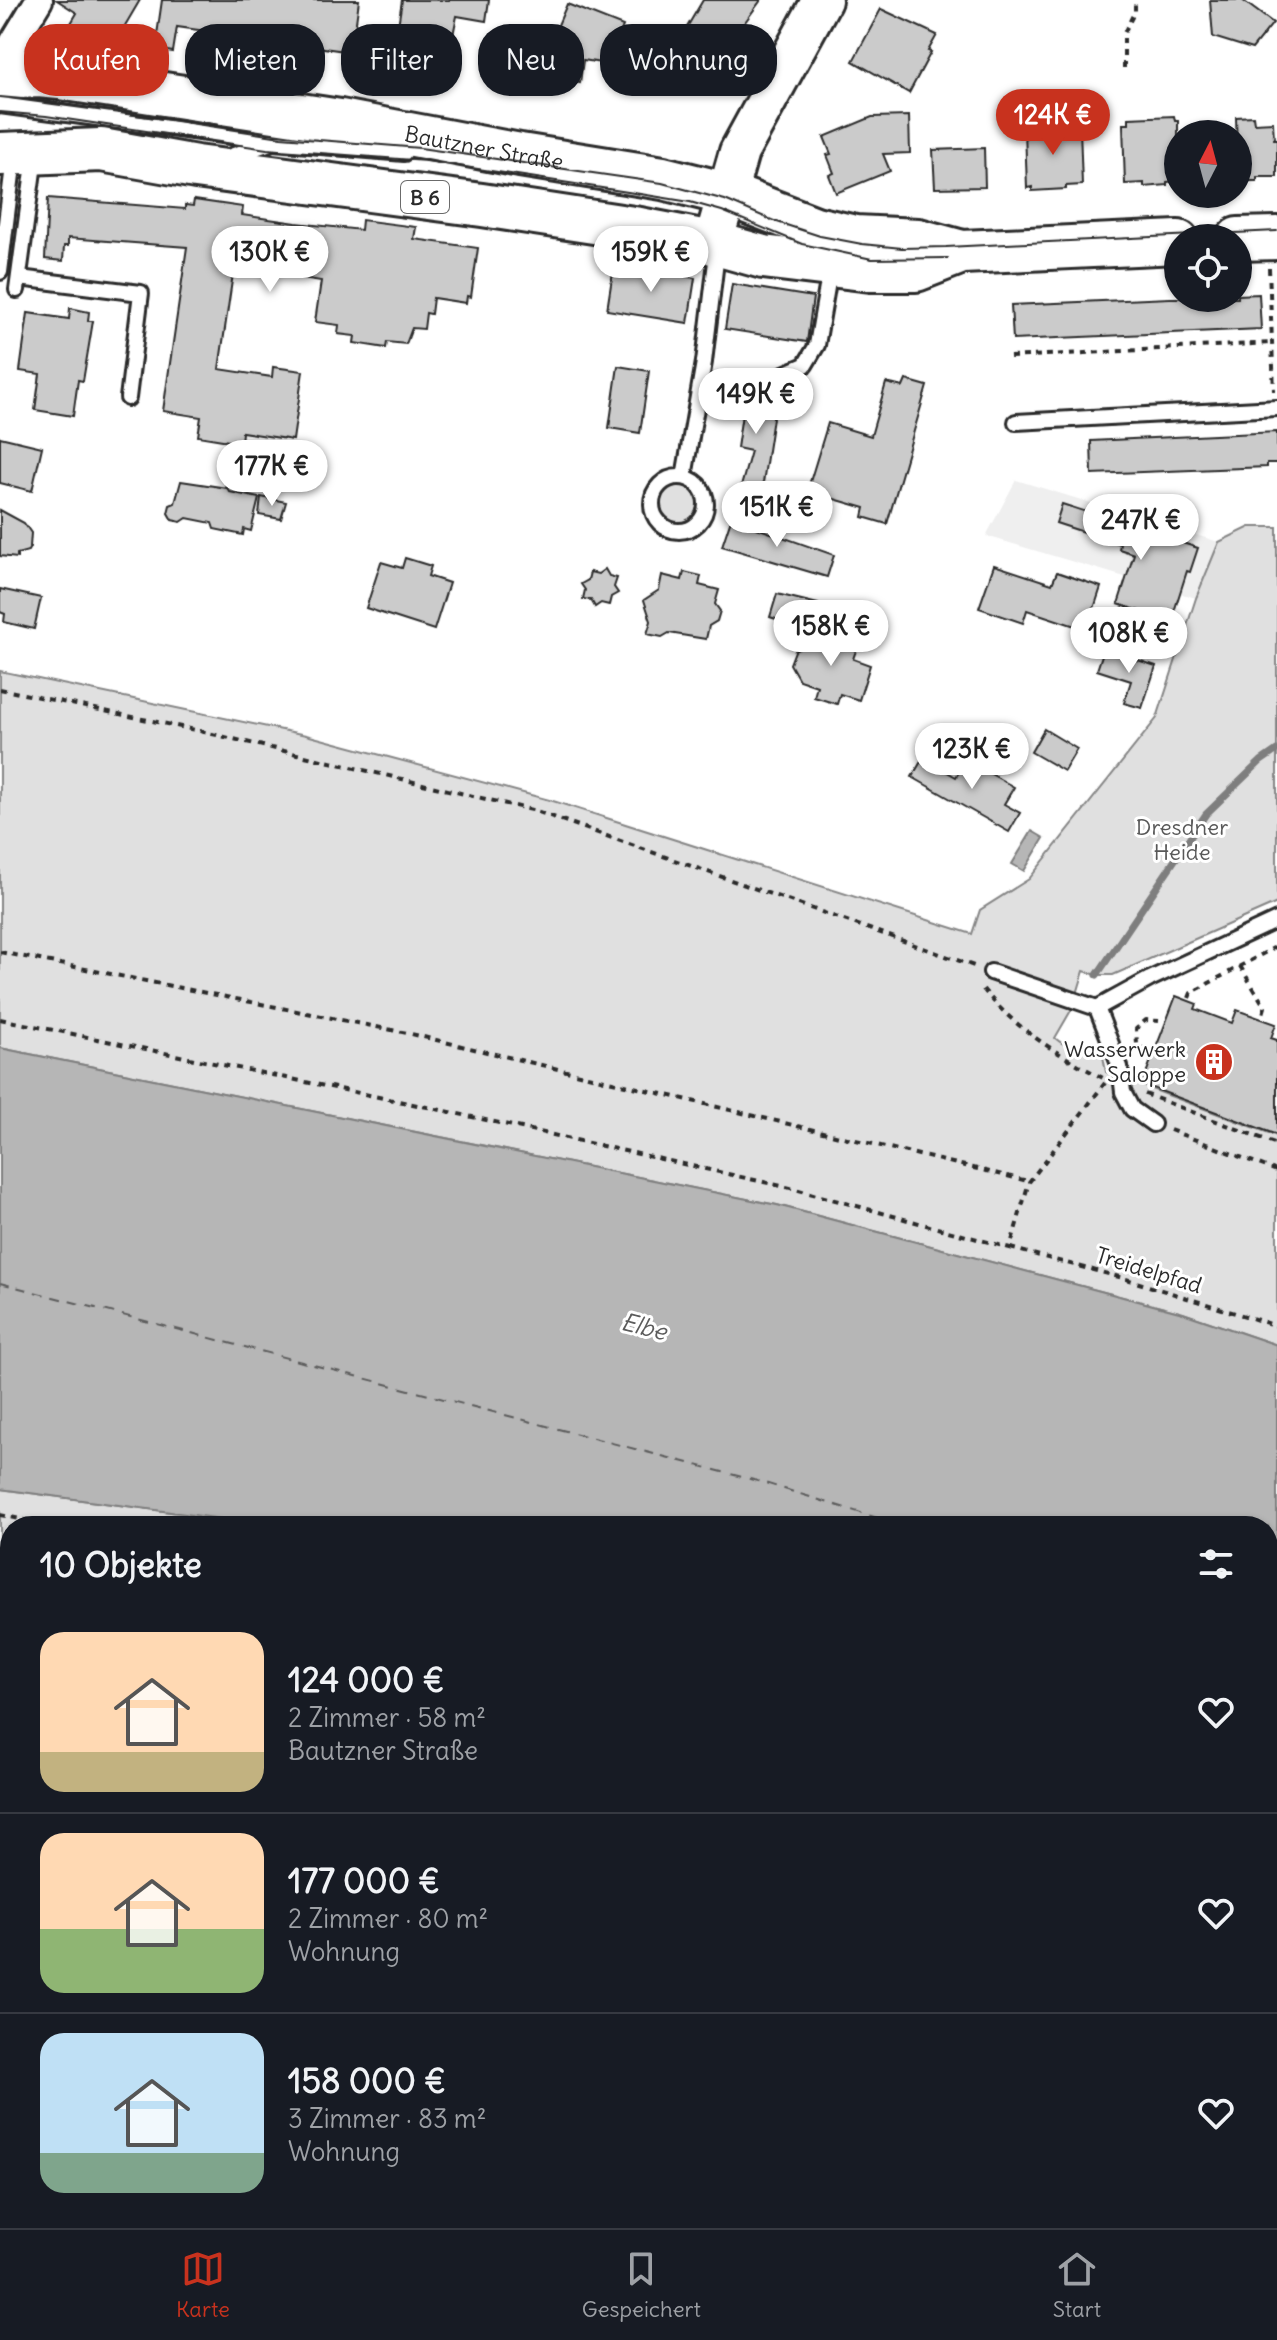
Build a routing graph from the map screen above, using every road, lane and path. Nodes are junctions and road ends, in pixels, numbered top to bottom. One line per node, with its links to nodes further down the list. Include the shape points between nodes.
1 (39, 0): 5 (street, via 13,43)
2 (822, 0): 10 (main road, via 739,152)
3 (1135, 0): 4 (path, via 1124,33)
4 (1124, 68)
5 (7, 118): 6 (lane); 7 (main road, Bautzner Straße / B 6, via 60,78 340,121); 9 (main road, Bautzner Straße / B 6, via 101,150); 15 (lane); 19 (lane, via 18,284 141,293)
6 (274, 142): 7 (lane, via 365,149); 9 (lane)
7 (423, 146): 10 (main road, Bautzner Straße / B 6, via 663,178)
8 (487, 164): 10 (lane, via 661,190)
9 (196, 167): 10 (main road, Bautzner Straße / B 6, via 482,205)
10 (721, 214): 13 (main road, Bautzner Straße / B 6, via 855,237 918,240); 14 (main road, Bautzner Straße / B 6, via 763,257); 22 (lane)
11 (1270, 238): 16 (path)
12 (1164, 243): 13 (main road, Bautzner Straße / B 6)
13 (962, 252): 14 (main road, Bautzner Straße / B 6, via 916,270)
14 (831, 266): 18 (lane, via 817,345 805,365)
15 (0, 272)
16 (1272, 343): 17 (path); 20 (path)
17 (1010, 357)
18 (784, 374)
19 (128, 398)
20 (1276, 408): 21 (lane)
21 (1016, 422)
22 (684, 477)
23 (0, 689): 27 (path, via 536,811)
24 (1277, 920): 33 (lane)
25 (1277, 946): 28 (path)
26 (0, 952): 45 (path, via 407,1033)
27 (967, 963): 29 (path); 30 (path)
28 (1240, 966): 32 (path); 34 (path, via 1265,1007)
29 (991, 972): 33 (lane)
30 (973, 975)
31 (980, 984): 40 (path, via 993,1002 1059,1056)
32 (1189, 998)
33 (1097, 1008): 41 (lane)
34 (1263, 1014)
35 (0, 1019): 46 (path, Treidelpfad, via 795,1189)
36 (1159, 1021): 38 (path, via 1146,1020)
37 (1125, 1025): 38 (path)
38 (1136, 1029): 39 (path, via 1137,1044)
39 (1146, 1051)
40 (1107, 1080): 41 (path); 45 (path)
41 (1123, 1089): 42 (lane, via 1132,1109); 43 (path)
42 (1153, 1124): 44 (path)
43 (1277, 1144)
44 (1277, 1171)
45 (1029, 1182): 46 (path)
46 (1010, 1248): 47 (path, Treidelpfad)
47 (1277, 1326)

